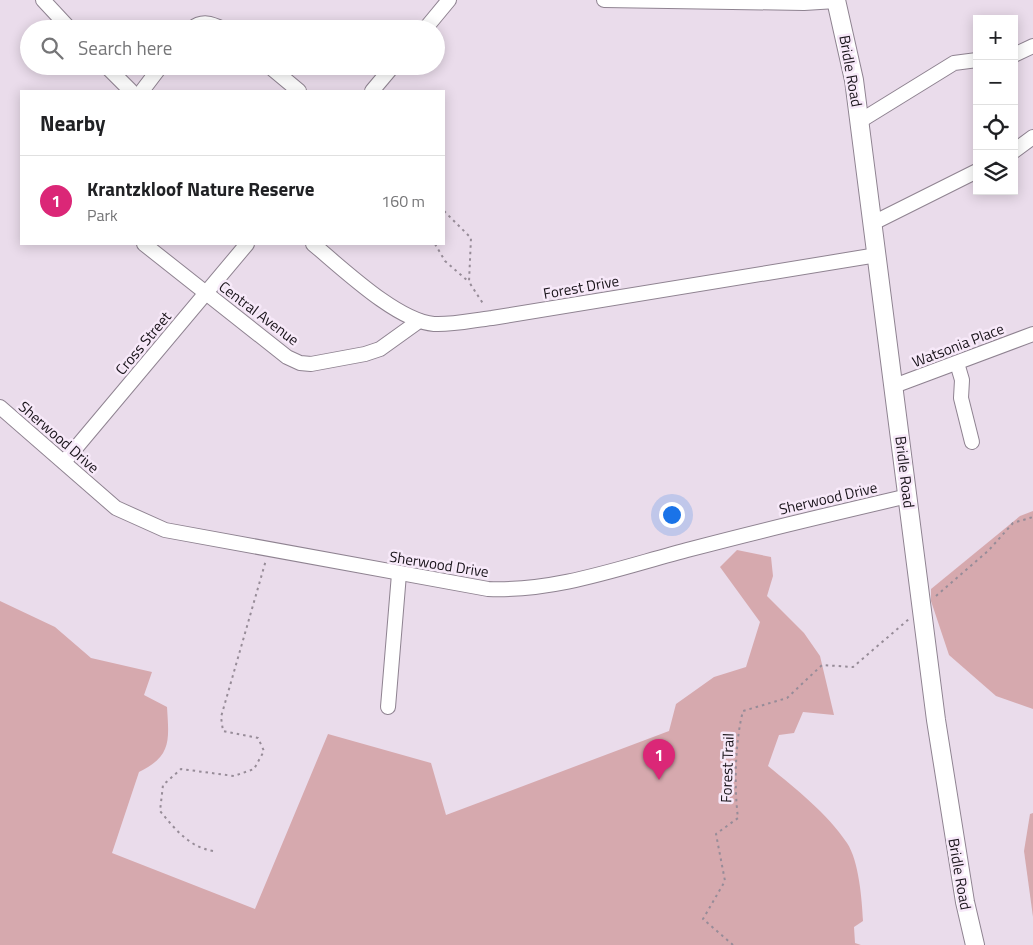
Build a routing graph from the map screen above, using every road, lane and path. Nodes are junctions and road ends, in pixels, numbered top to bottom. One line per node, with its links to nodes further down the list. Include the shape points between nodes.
1 (43, 0): 5 (street)
2 (449, 0): 6 (street)
3 (604, 0): 4 (street, via 796,4)
4 (836, 0): 18 (main road, Bridle Road)
5 (62, 20)
6 (432, 20)
7 (1033, 46): 8 (street)
8 (1018, 53)
9 (973, 61): 18 (street, via 954,63)
10 (115, 75): 14 (street)
11 (154, 75): 15 (street)
12 (280, 75): 16 (street)
13 (385, 75): 17 (street)
14 (130, 90)
15 (143, 90)
16 (298, 90)
17 (373, 90)
18 (860, 121): 23 (main road, Bridle Road)
19 (1033, 137): 20 (street)
20 (1015, 150)
21 (973, 174): 23 (street)
22 (445, 212): 29 (path, via 471,238)
23 (873, 223): 28 (main road, Bridle Road)
24 (145, 245): 30 (street, Central Avenue)
25 (246, 245): 30 (street, Cross Street)
26 (314, 245): 32 (street, Forest Drive, via 389,305)
27 (436, 245): 29 (path, via 445,261)
28 (877, 255): 31 (street, Forest Drive); 35 (main road, Bridle Road)
29 (469, 282): 31 (path)
30 (206, 293): 32 (street, Central Avenue, via 300,364 380,349); 38 (street, Cross Street)
31 (492, 318): 32 (street, Forest Drive, via 435,324)
32 (419, 321)
33 (1033, 334): 34 (street, Watsonia Place)
34 (957, 363): 35 (street, Watsonia Place); 37 (street, via 962,380 961,398)
35 (894, 386): 39 (main road, Bridle Road)
36 (0, 407): 38 (street, Sherwood Drive)
37 (972, 442)
38 (64, 462): 41 (street, Sherwood Drive, via 116,508 137,519 165,530)
39 (908, 496): 42 (street, Sherwood Drive, via 534,588 488,589); 43 (main road, Bridle Road)
40 (1033, 517): 43 (path, Forest Trail, via 1013,523 989,550)
41 (269, 551): 42 (street, Sherwood Drive); 45 (path, via 221,717 223,731 258,738 264,751 254,769 234,776 181,769 163,785 160,811 183,837)
42 (399, 574): 44 (street)
43 (922, 609): 46 (path, Forest Trail, via 853,667 822,665 787,698 743,711 737,732 738,818 716,834 725,881 703,919); 47 (main road, Bridle Road, via 944,776)
44 (388, 707)
45 (213, 851)
46 (733, 945)
47 (975, 945)

